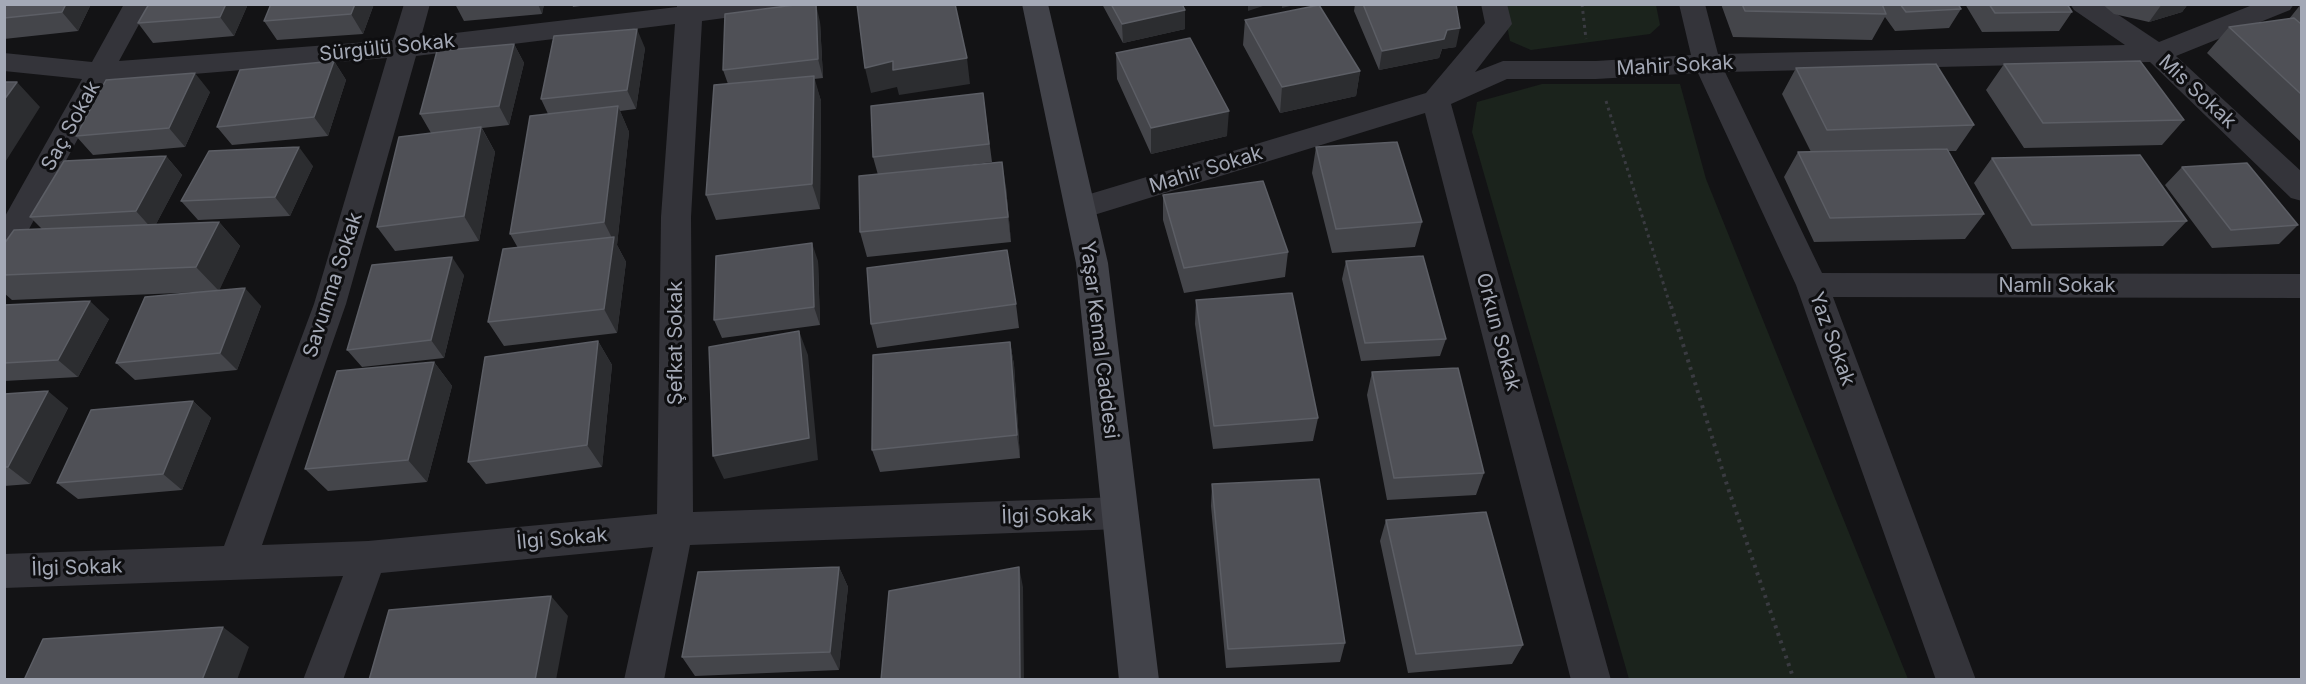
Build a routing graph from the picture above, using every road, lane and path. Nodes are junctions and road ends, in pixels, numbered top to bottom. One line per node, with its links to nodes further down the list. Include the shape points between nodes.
1 (137, 4): 16 (street, Saç Sokak)
2 (417, 4): 11 (street, Savunma Sokak)
3 (769, 4): 10 (street, Sürgülü Sokak)
4 (1035, 4): 19 (street, Yaşar Kemal Caddesi)
5 (1494, 4): 17 (street, via 1499,24)
6 (1582, 4): 15 (path, via 1584,35)
7 (1692, 4): 14 (street, Yaz Sokak)
8 (2083, 4): 12 (street, Mis Sokak)
9 (2281, 4): 12 (street, Mahir Sokak)
10 (689, 9): 11 (street, Sürgülü Sokak); 24 (street, Şefkat Sokak, via 676,217)
11 (405, 48): 16 (street, Sürgülü Sokak); 26 (street, Savunma Sokak, via 330,304)
12 (2157, 53): 14 (street, Mahir Sokak); 18 (street, Mis Sokak)
13 (4, 62): 16 (street, Sürgülü Sokak)
14 (1707, 63): 15 (street, Mahir Sokak); 21 (street, Yaz Sokak)
15 (1596, 70): 17 (street, Mahir Sokak, via 1503,70); 32 (path, via 1727,485)
16 (100, 72): 20 (street, Saç Sokak)
17 (1436, 100): 19 (street, Mahir Sokak); 31 (street, Orkun Sokak)
18 (2301, 190)
19 (1081, 208): 23 (street, Yaşar Kemal Caddesi, via 1092,263)
20 (4, 247)
21 (1812, 285): 22 (street, Namlı Sokak); 33 (street, Yaz Sokak)
22 (2301, 286)
23 (1120, 513): 24 (street, İlgi Sokak); 30 (street, Yaşar Kemal Caddesi)
24 (675, 529): 25 (street, İlgi Sokak); 29 (street, Şefkat Sokak)
25 (368, 558): 26 (street, İlgi Sokak); 28 (street)
26 (237, 562): 27 (street, İlgi Sokak)
27 (4, 571)
28 (322, 680)
29 (644, 680)
30 (1139, 680)
31 (1591, 680)
32 (1794, 680)
33 (1956, 680)

